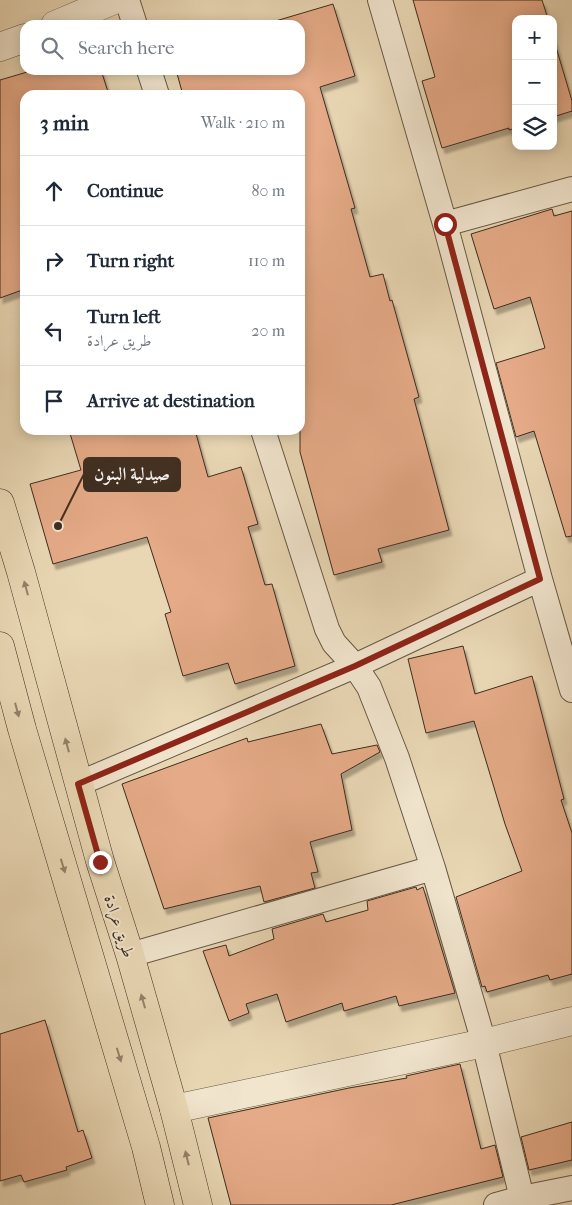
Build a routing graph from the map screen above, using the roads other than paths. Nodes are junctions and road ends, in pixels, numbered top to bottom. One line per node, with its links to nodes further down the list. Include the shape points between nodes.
1 (114, 0): 4 (street)
2 (127, 0): 5 (street)
3 (380, 0): 11 (street)
4 (67, 20)
5 (133, 20)
6 (20, 40): 7 (street)
7 (0, 47)
8 (151, 75): 9 (street)
9 (155, 90)
10 (572, 189): 11 (street)
11 (445, 224): 14 (street)
12 (265, 435): 16 (street, via 327,629 334,643)
13 (0, 503): 18 (main road, طريق عرادة, one-way to 13, via 22,572)
14 (540, 579): 16 (street); 17 (street)
15 (0, 646): 26 (main road, one-way to 26, via 146,1147)
16 (355, 666): 18 (street); 19 (street, via 369,687 397,758)
17 (572, 690)
18 (78, 784): 20 (main road, طريق عرادة)
19 (433, 868): 20 (street); 22 (street)
20 (130, 955): 23 (main road, طريق عرادة, one-way to 20)
21 (572, 1021): 22 (street)
22 (484, 1043): 23 (street); 25 (street)
23 (174, 1109): 27 (main road, طريق عرادة, one-way to 23)
24 (572, 1188): 25 (street)
25 (522, 1198): 28 (street)
26 (160, 1205)
27 (198, 1205)
28 (496, 1205)

